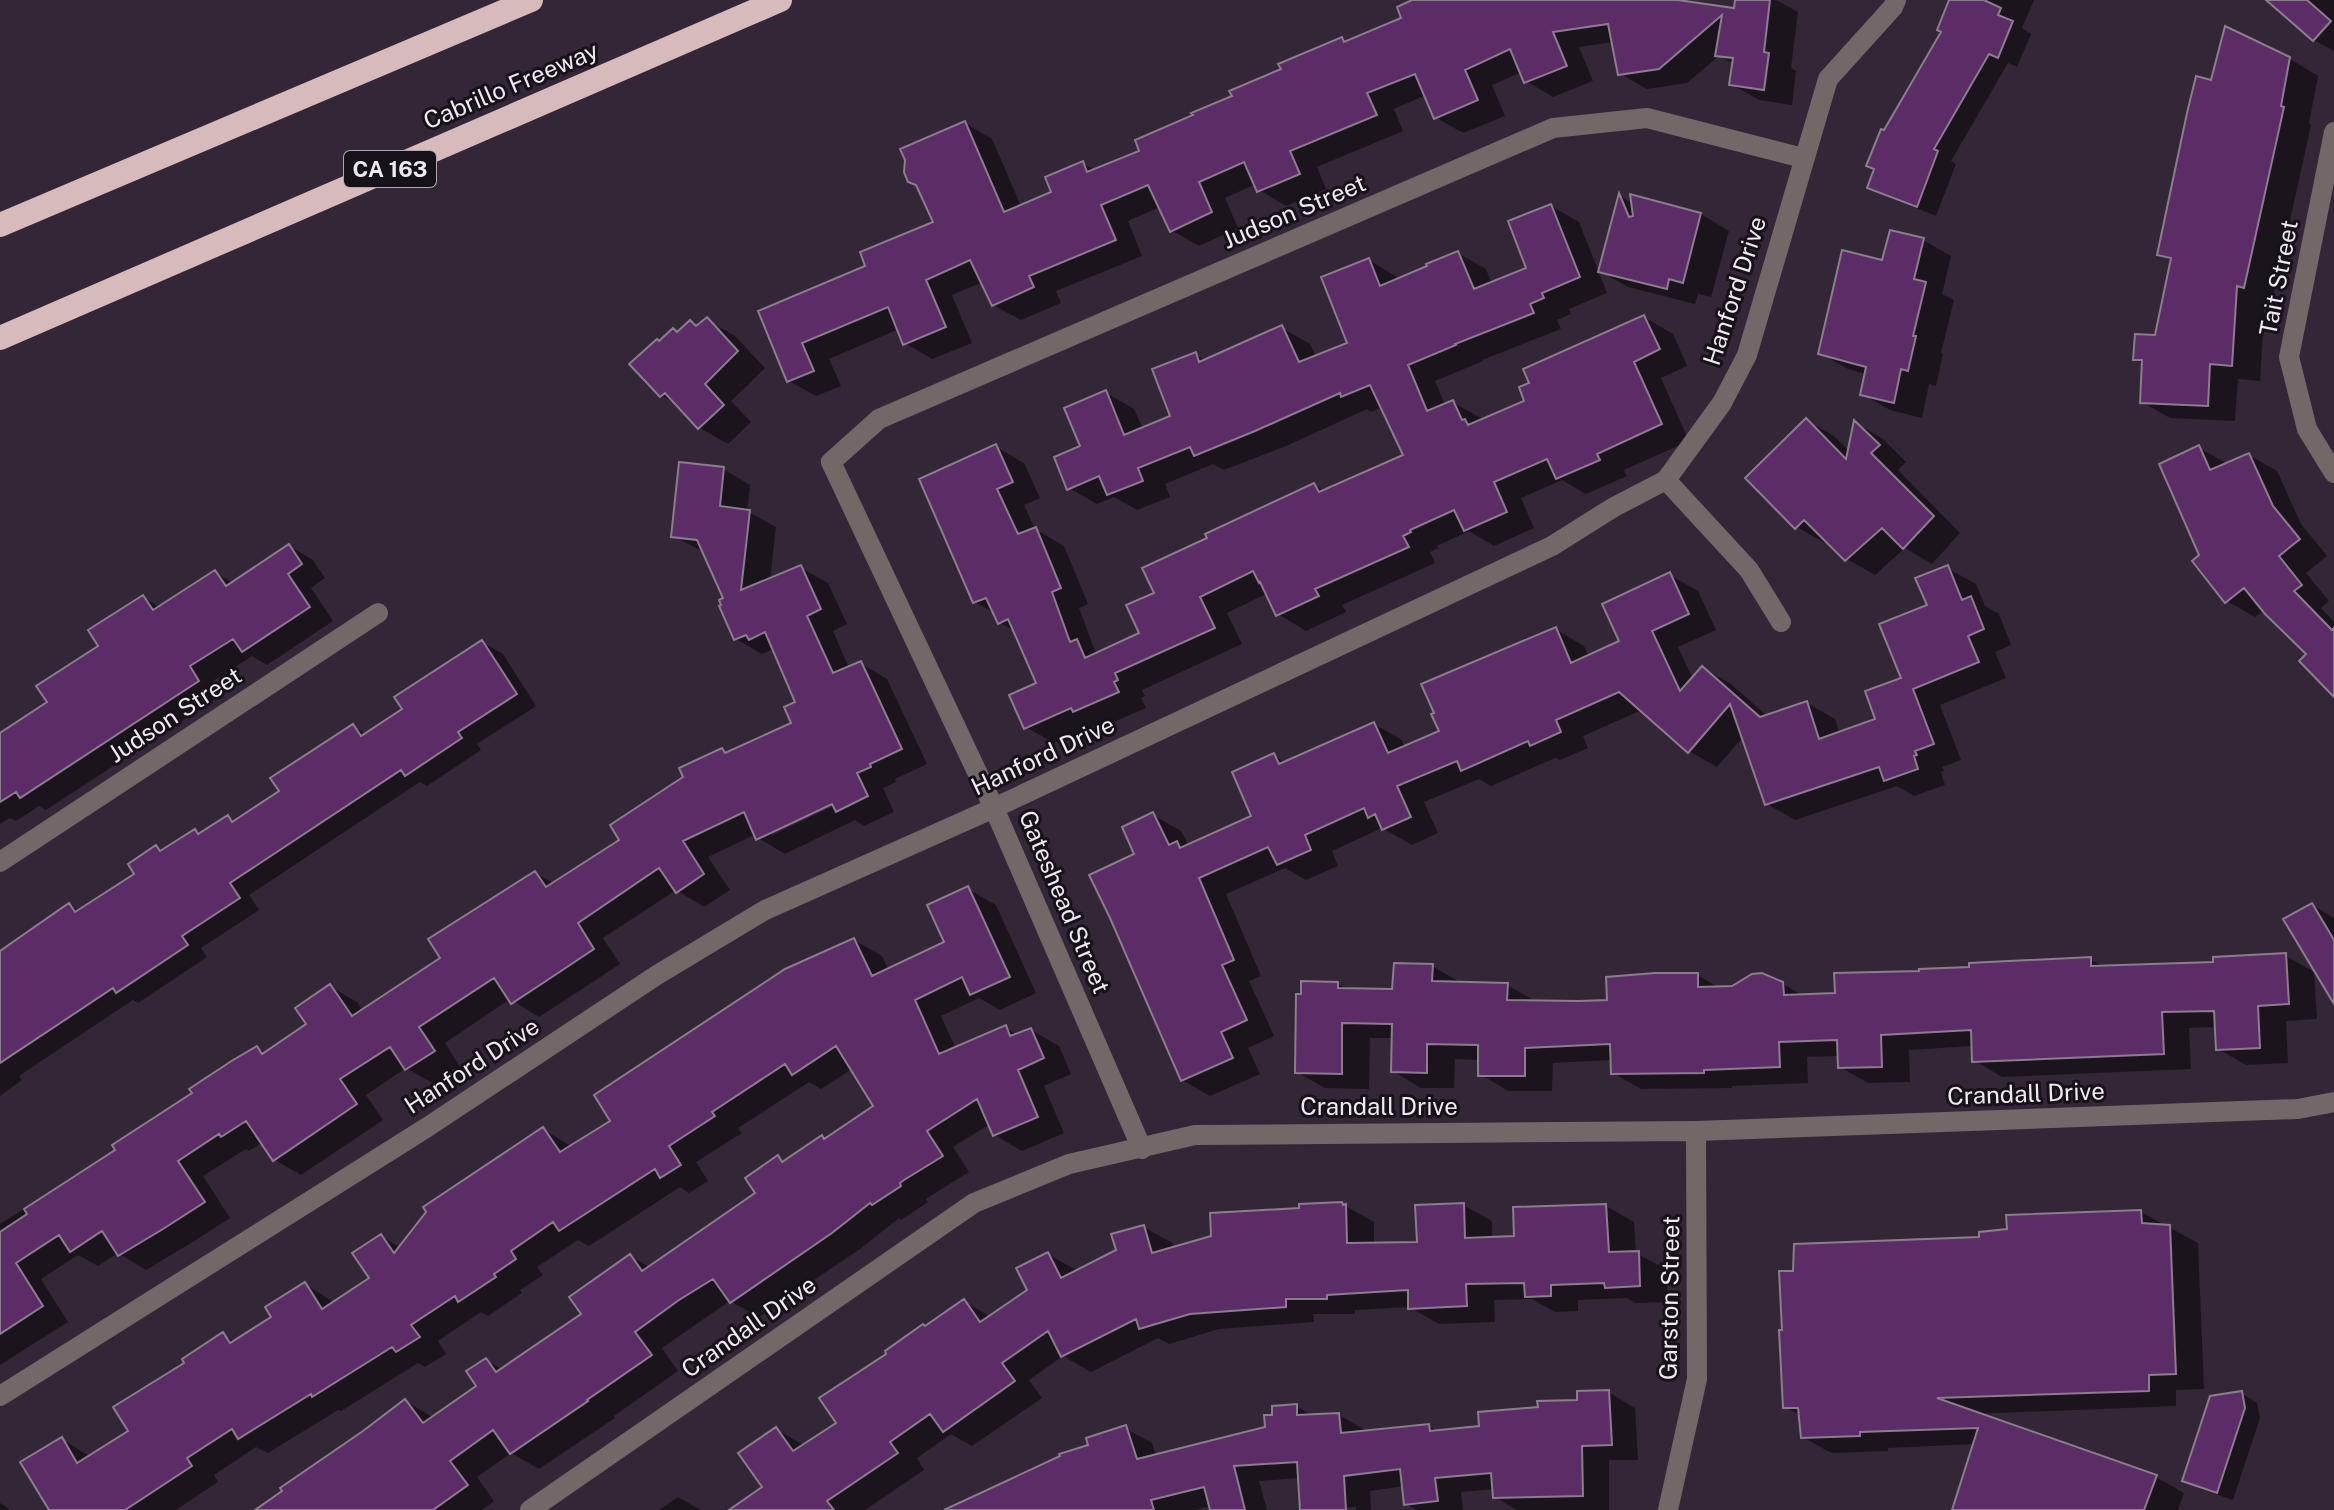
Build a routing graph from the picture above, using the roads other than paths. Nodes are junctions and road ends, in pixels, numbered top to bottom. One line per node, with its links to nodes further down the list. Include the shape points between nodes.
1 (531, 0): 6 (highway)
2 (780, 0): 7 (highway, Cabrillo Freeway / CA 163)
3 (1896, 0): 5 (street, Hanford Drive, via 1828,79)
4 (2334, 132): 9 (street, Tait Street, via 2289,357 2307,429)
5 (1803, 158): 8 (street, Judson Street, via 1647,118 1553,128 879,419); 10 (street, Hanford Drive, via 1747,355 1722,403)
6 (0, 225)
7 (0, 338)
8 (831, 462): 13 (street, Gateshead Street)
9 (2334, 473)
10 (1666, 480): 12 (street, via 1749,570); 13 (street, Hanford Drive, via 1552,546)
11 (378, 613): 14 (street, Judson Street)
12 (1781, 622)
13 (994, 808): 17 (street, Gateshead Street); 18 (street, Hanford Drive, via 765,910)
14 (0, 862)
15 (2334, 1102): 16 (street, Crandall Drive, via 2298,1109)
16 (1696, 1131): 17 (street, Crandall Drive, via 1195,1135); 20 (street, Garston Street, via 1697,1379)
17 (1142, 1149): 19 (street, Crandall Drive, via 1069,1164 974,1203)
18 (0, 1396)
19 (530, 1510)
20 (1668, 1510)

